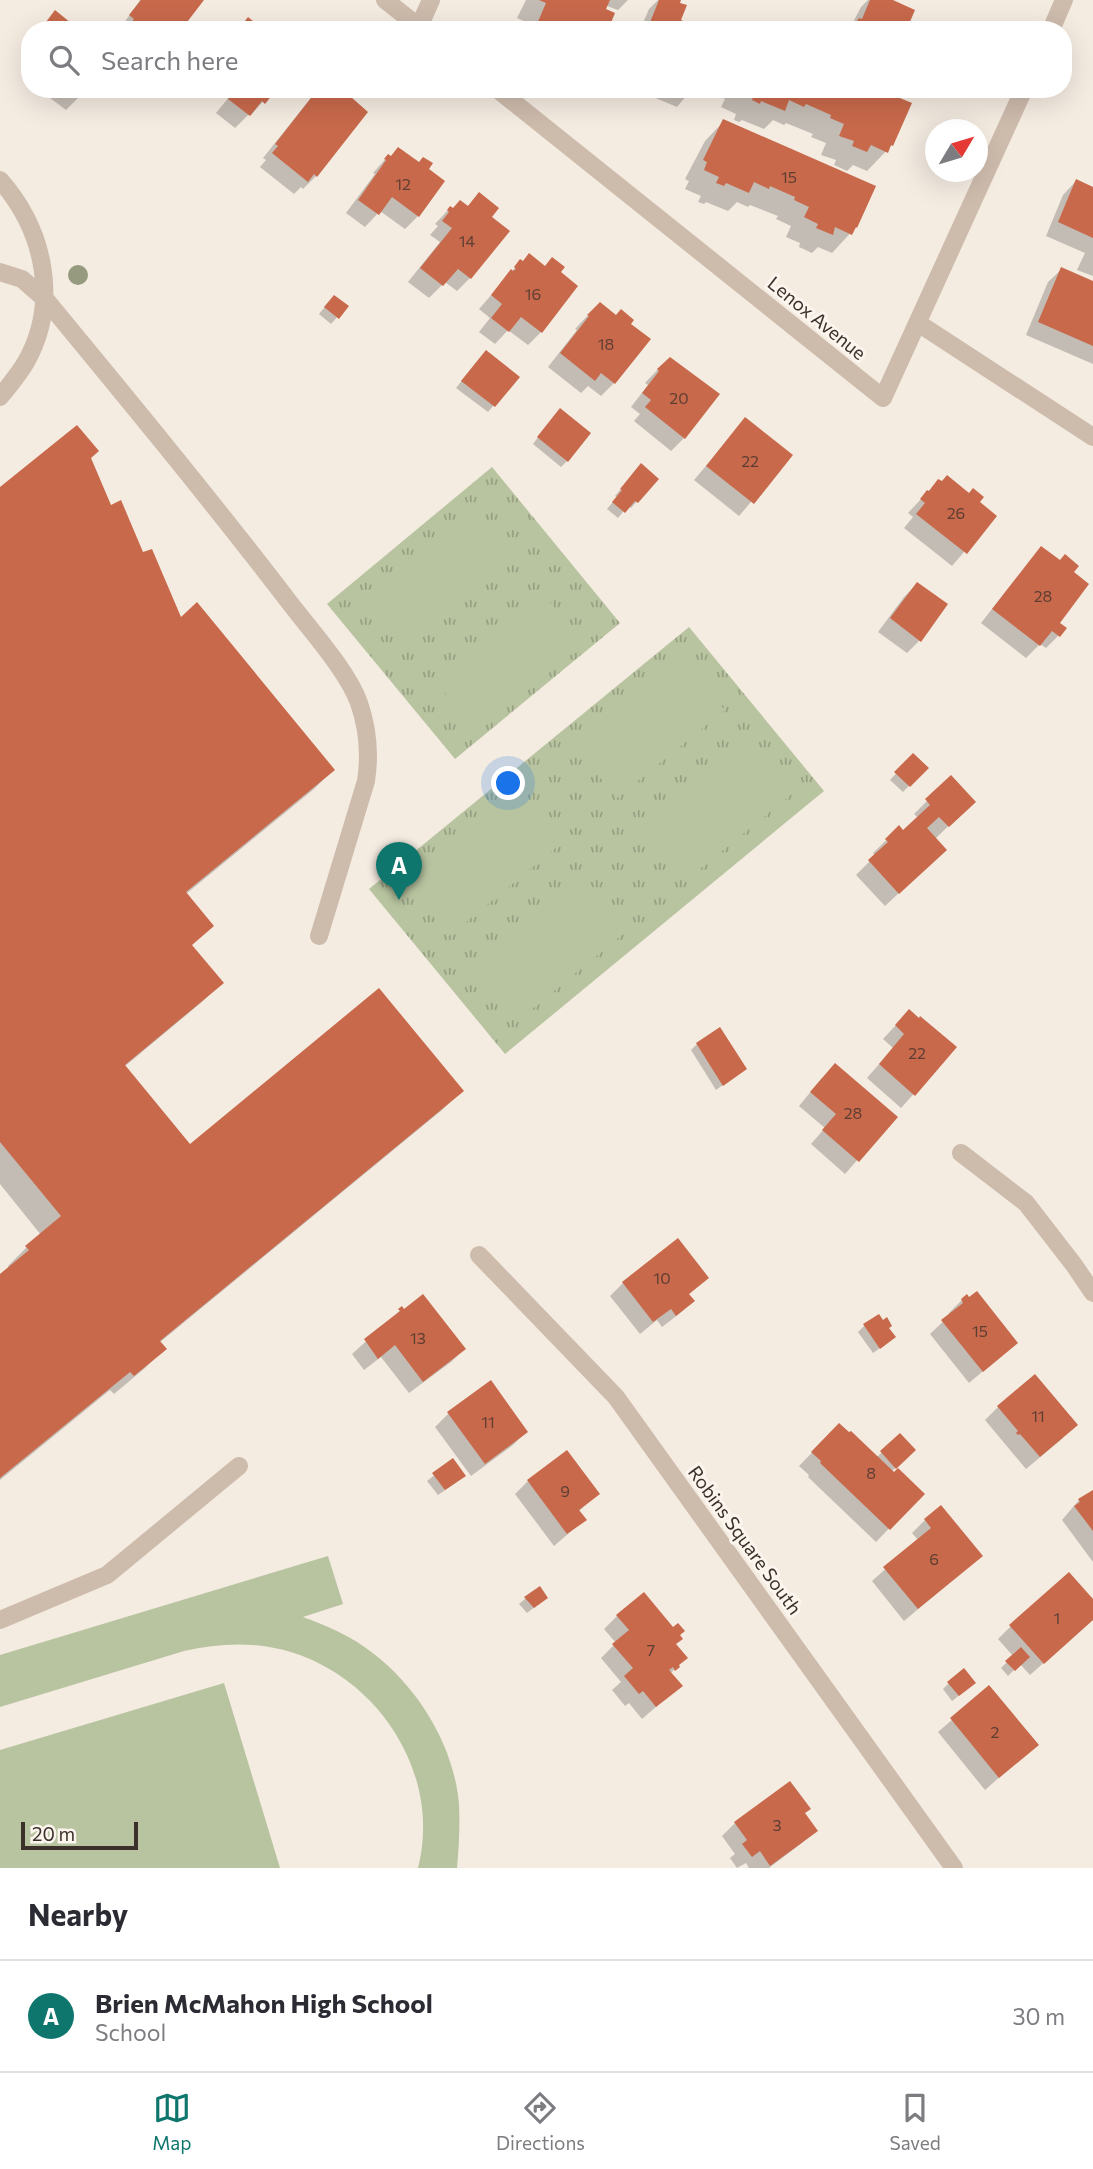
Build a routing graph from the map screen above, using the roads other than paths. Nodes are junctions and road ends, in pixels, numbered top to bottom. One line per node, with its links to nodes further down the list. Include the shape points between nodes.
1 (385, 0): 4 (street)
2 (431, 0): 5 (street)
3 (1064, 0): 6 (street)
4 (412, 21)
5 (424, 21)
6 (1055, 21)
7 (508, 98): 12 (street, Lenox Avenue, via 883,398)
8 (1020, 98): 12 (street)
9 (0, 180): 11 (street, via 30,222 43,262)
10 (0, 272): 11 (street, via 22,279)
11 (46, 300): 13 (street, via 26,363); 15 (street, via 217,508 341,671 358,701 369,758 366,781)
12 (918, 323): 14 (street)
13 (0, 397)
14 (1093, 437)
15 (319, 936)
16 (961, 1153): 18 (street, via 1026,1203)
17 (479, 1255): 21 (street, Robins Square South, via 616,1397)
18 (1093, 1293)
19 (239, 1466): 20 (street, via 107,1575)
20 (0, 1620)
21 (954, 1868)

